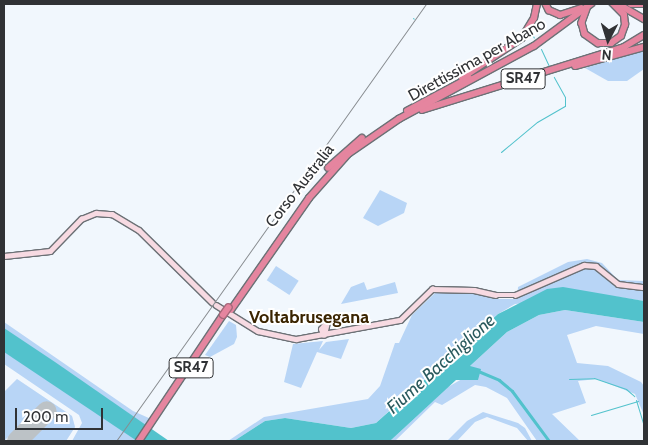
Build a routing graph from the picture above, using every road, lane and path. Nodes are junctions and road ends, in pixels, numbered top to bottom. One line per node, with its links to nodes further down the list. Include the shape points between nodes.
1 (537, 4): 15 (highway, SR47, via 534,18 522,38)
2 (546, 4): 9 (highway, via 549,10 560,16)
3 (591, 4): 4 (highway, via 583,18 583,30 589,38 602,44 615,41 624,29 624,15); 16 (highway, Direttissima per Abano, via 534,46)
4 (613, 4)
5 (618, 4): 11 (highway)
6 (625, 4): 10 (highway)
7 (631, 4): 8 (highway)
8 (643, 4)
9 (583, 6): 15 (highway, Corso Australia, via 535,42)
10 (644, 15)
11 (644, 19)
12 (644, 35): 14 (highway, SR47, via 624,47)
13 (644, 47): 14 (highway)
14 (546, 73): 16 (highway, SR47)
15 (430, 97): 19 (highway, Corso Australia / SR47, via 368,134 336,160 306,195)
16 (399, 119): 19 (highway, Corso Australia / SR47, via 370,137 328,174)
17 (4, 256): 21 (street, via 50,252 81,219 96,213 112,214 139,230 214,304 244,324 271,336 296,340)
18 (644, 287): 20 (street, via 618,284 596,266 587,264 515,295 435,289 425,293 404,318)
19 (230, 309): 22 (highway, Corso Australia / SR47, bridge)
20 (334, 333): 21 (street); 21 (street, via 327,328 327,322 321,329)
21 (324, 335)
22 (155, 419): 23 (highway, Corso Australia / SR47); 24 (highway, Corso Australia / SR47)
23 (139, 441)
24 (144, 441)

